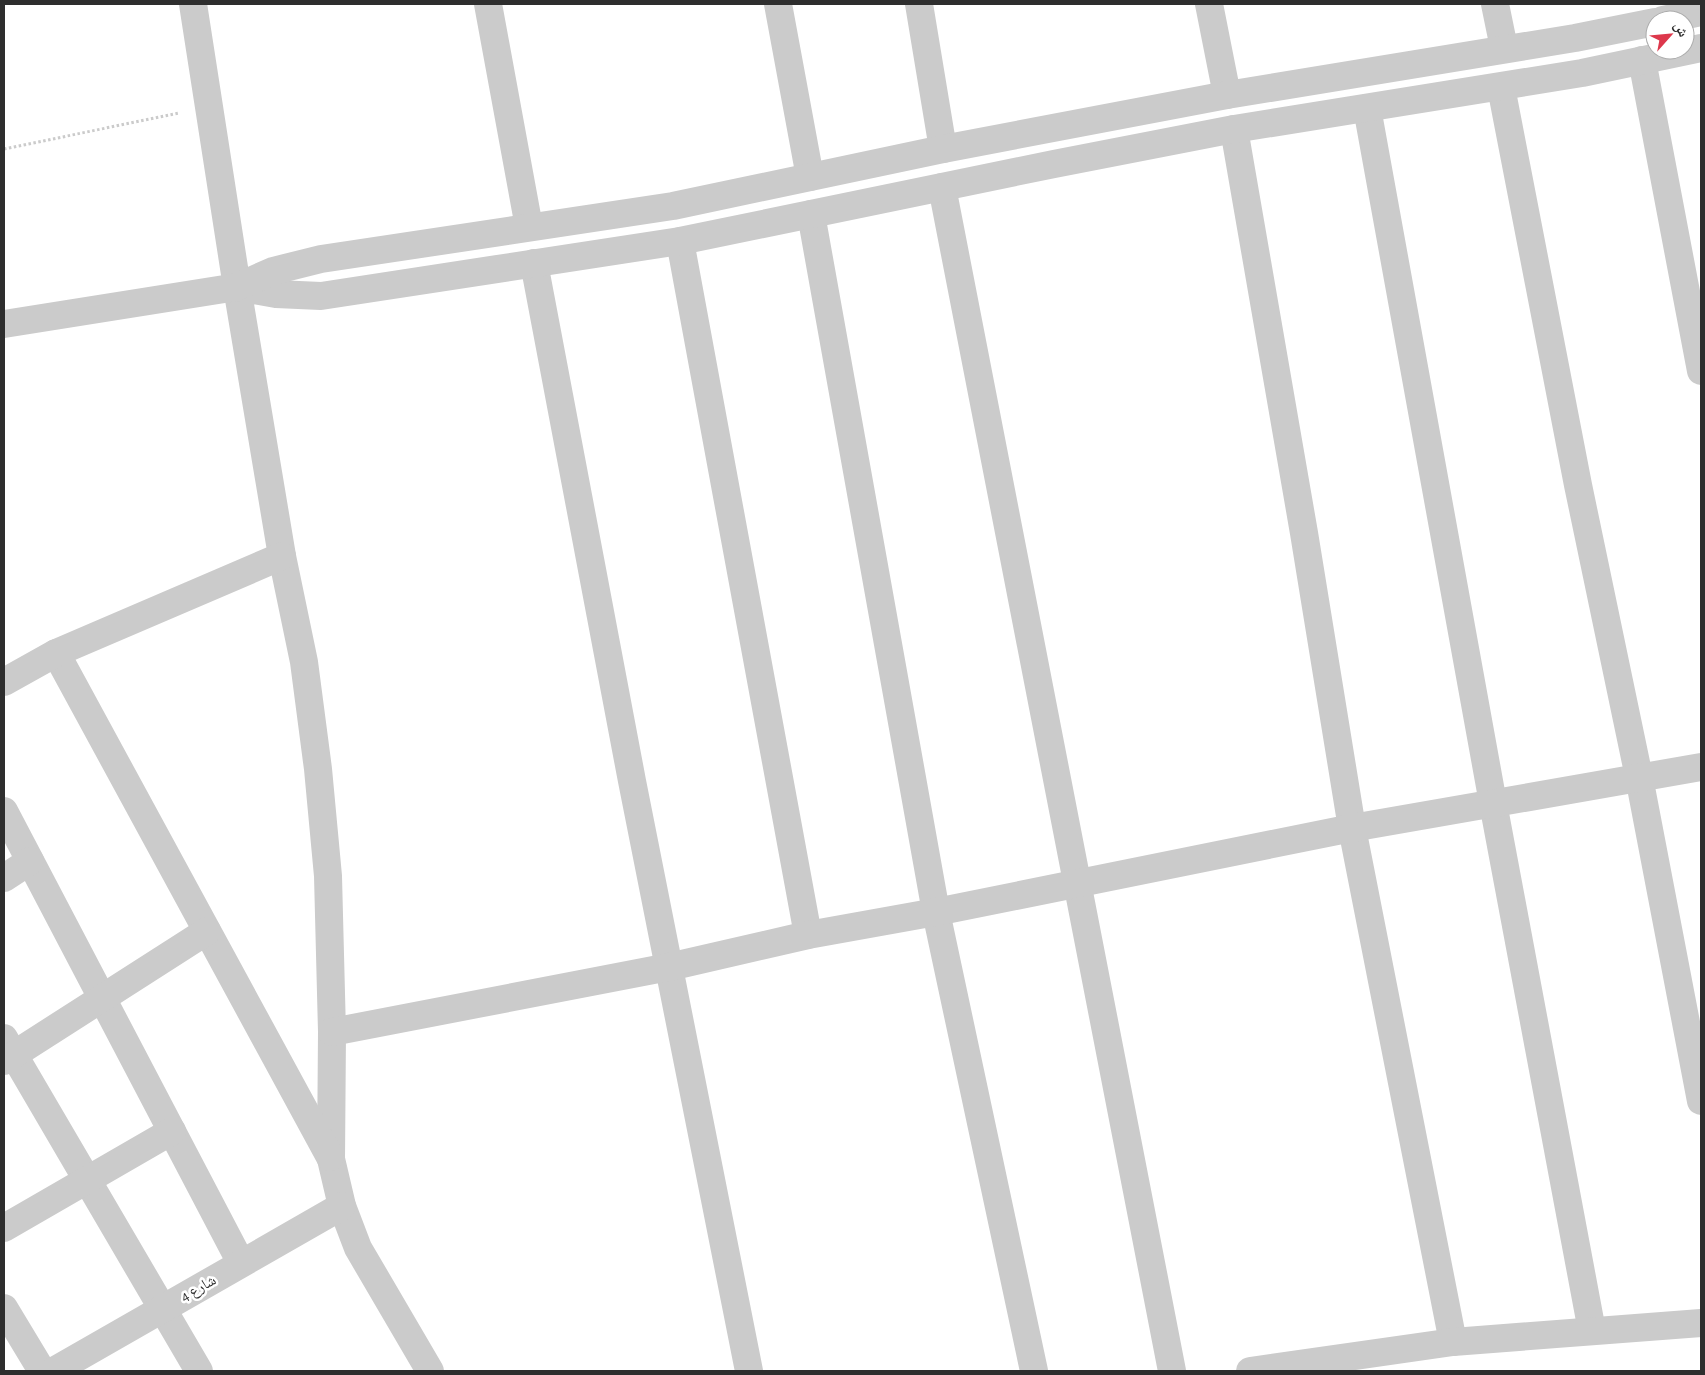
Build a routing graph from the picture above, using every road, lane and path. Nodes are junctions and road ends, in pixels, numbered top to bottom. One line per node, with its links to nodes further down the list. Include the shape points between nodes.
1 (193, 4): 13 (street)
2 (488, 4): 23 (street)
3 (778, 4): 20 (street)
4 (919, 4): 18 (street)
5 (1209, 4): 12 (street)
6 (1495, 4): 8 (street)
7 (1645, 24): 8 (street)
8 (1504, 48): 12 (street)
9 (1701, 48): 10 (street)
10 (1642, 60): 11 (street); 28 (street)
11 (1501, 87): 14 (street); 33 (street, via 1578,485)
12 (1227, 95): 15 (street)
13 (209, 106): 17 (path); 26 (street)
14 (1367, 108): 16 (street); 34 (street)
15 (1049, 129): 18 (street); 19 (street)
16 (1234, 129): 19 (street); 36 (street)
17 (4, 149)
18 (943, 149): 20 (street)
19 (1054, 164): 21 (street)
20 (810, 177): 23 (street, via 673,206)
21 (942, 187): 22 (street); 39 (street)
22 (810, 214): 24 (street); 40 (street)
23 (529, 227): 26 (street, via 321,259 273,271)
24 (680, 241): 25 (street); 42 (street)
25 (534, 263): 26 (street, via 321,296 276,294); 43 (street)
26 (237, 287): 27 (street); 29 (street)
27 (4, 324)
28 (1701, 371)
29 (282, 556): 30 (street); 45 (street, via 304,662 318,769 328,876)
30 (56, 653): 31 (street); 41 (street)
31 (4, 682)
32 (1701, 767): 33 (street)
33 (1639, 777): 34 (street); 47 (street)
34 (1492, 803): 36 (street); 57 (street)
35 (4, 810): 37 (street)
36 (1352, 828): 39 (street); 58 (street)
37 (30, 861): 38 (street); 44 (street)
38 (4, 878)
39 (1078, 884): 40 (street); 66 (street)
40 (936, 912): 42 (street); 65 (street)
41 (207, 931): 44 (street); 49 (street)
42 (808, 935): 43 (street)
43 (669, 966): 45 (street); 64 (street)
44 (102, 998): 46 (street); 48 (street)
45 (332, 1032): 49 (street)
46 (7, 1051): 50 (street)
47 (1701, 1101)
48 (172, 1131): 50 (street); 53 (street)
49 (331, 1159): 51 (street)
50 (87, 1180): 52 (street); 55 (street)
51 (342, 1206): 53 (street, شارع 4); 63 (street, via 358,1248)
52 (4, 1228)
53 (241, 1263): 55 (street, شارع 4)
54 (4, 1308): 60 (street)
55 (162, 1309): 61 (street, شارع 4); 62 (street)
56 (1701, 1323): 57 (street)
57 (1592, 1331): 58 (street)
58 (1453, 1342): 59 (street)
59 (1321, 1367): 67 (street)
60 (42, 1371)
61 (54, 1371)
62 (199, 1371)
63 (430, 1371)
64 (749, 1371)
65 (1034, 1371)
66 (1172, 1371)
67 (1250, 1371)

